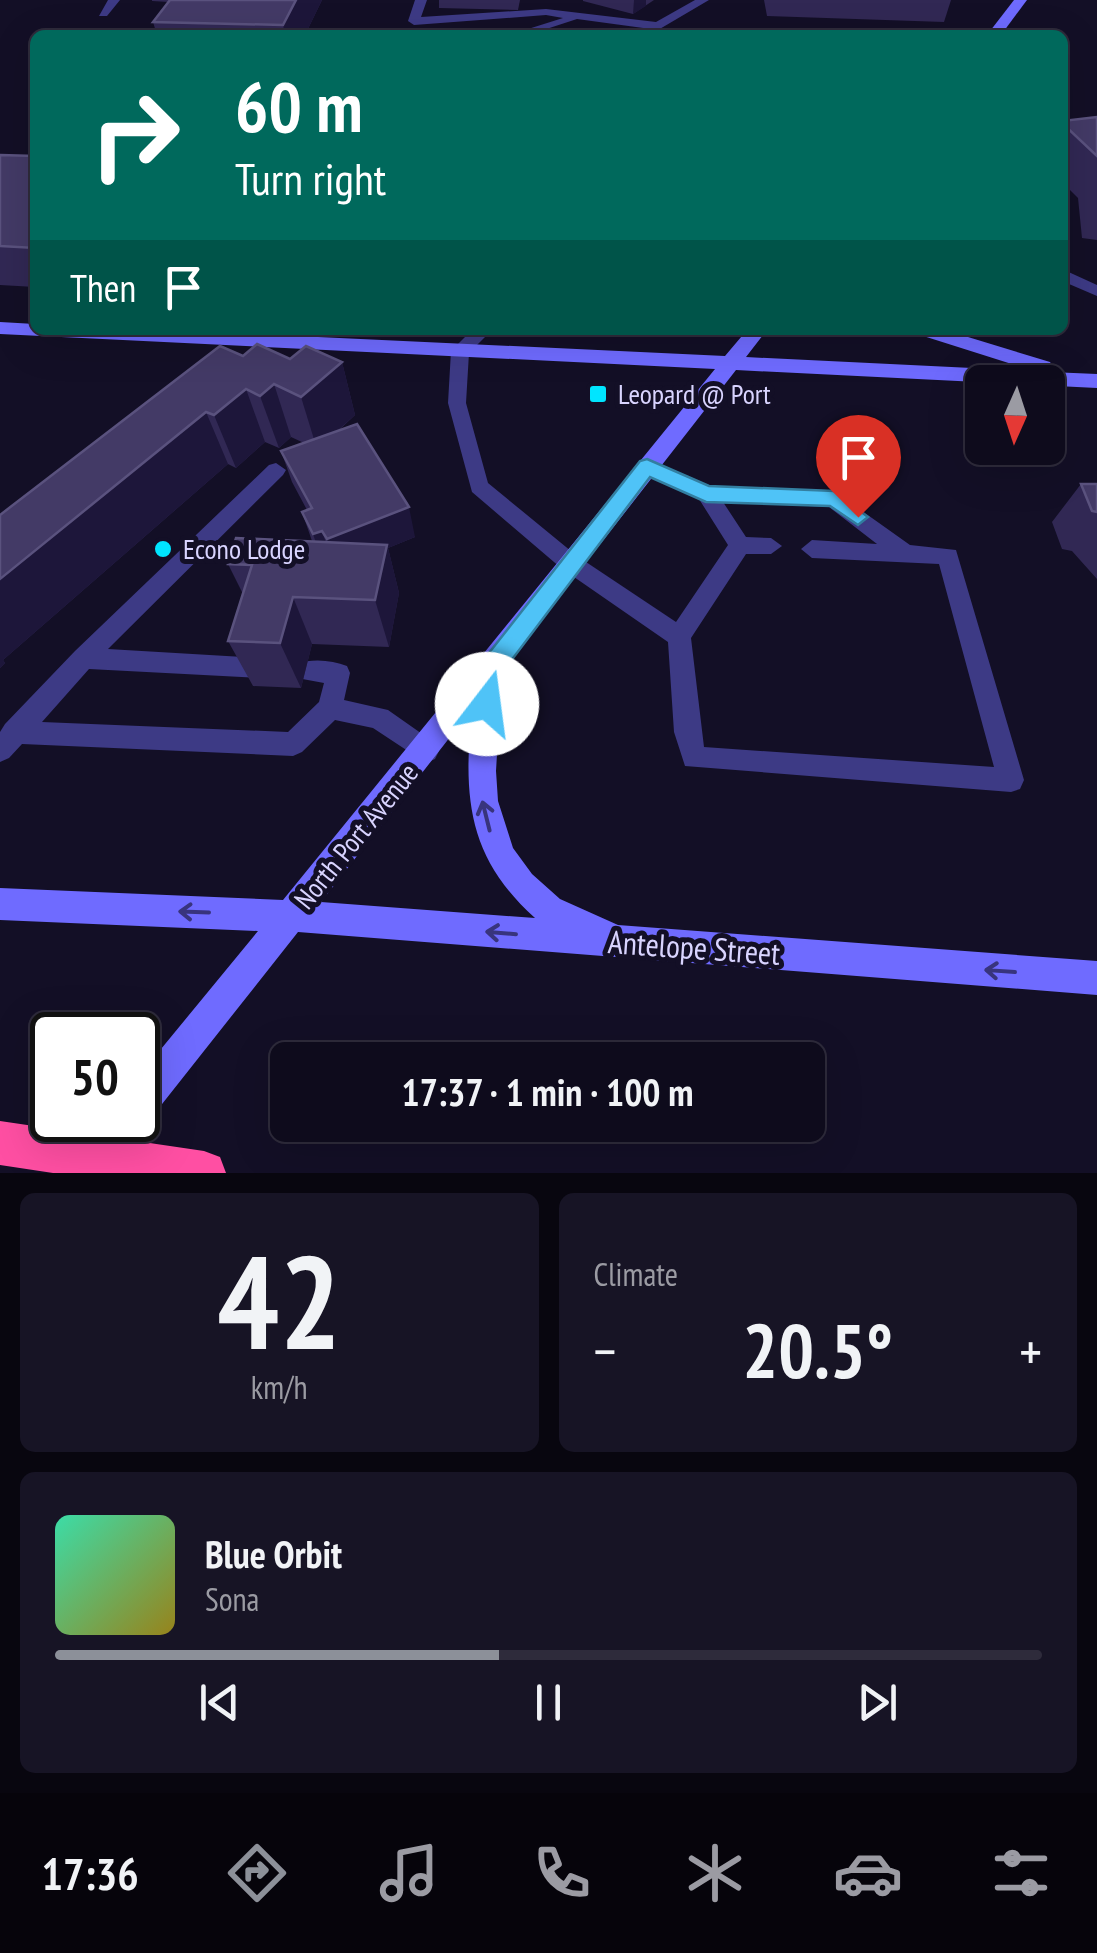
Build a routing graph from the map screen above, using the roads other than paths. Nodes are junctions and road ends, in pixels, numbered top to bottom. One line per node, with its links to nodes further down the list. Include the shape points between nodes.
1 (114, 0): 7 (lane)
2 (421, 0): 9 (lane, via 414,21)
3 (560, 0): 6 (lane)
4 (704, 0): 10 (lane, via 658,26)
5 (1020, 0): 14 (main road)
6 (546, 12): 8 (lane); 9 (lane)
7 (103, 14)
8 (579, 16): 10 (lane); 12 (lane)
9 (425, 20): 11 (lane)
10 (640, 24): 13 (lane)
11 (436, 30)
12 (531, 30)
13 (614, 30)
14 (998, 30)
15 (1068, 277): 16 (lane)
16 (1097, 290)
17 (0, 328): 18 (main road)
18 (30, 330)
19 (140, 335): 23 (main road)
20 (477, 335): 23 (lane)
21 (753, 335): 24 (main road, North Port Avenue)
22 (939, 335): 25 (main road)
23 (460, 351): 24 (main road); 33 (lane, via 457,403 479,487)
24 (729, 365): 25 (main road); 26 (main road, North Port Avenue)
25 (1097, 378)
26 (647, 466): 28 (lane); 33 (main road, North Port Avenue)
27 (276, 470): 35 (lane)
28 (706, 494): 29 (lane); 32 (lane, via 834,498)
29 (740, 545): 30 (lane); 34 (lane)
30 (771, 546)
31 (812, 548): 32 (lane)
32 (904, 553): 34 (lane, via 948,556 1012,780 694,758)
33 (569, 562): 34 (lane); 38 (main road, North Port Avenue)
34 (679, 637)
35 (82, 658): 36 (lane); 40 (lane)
36 (258, 668)
37 (306, 670): 39 (lane, via 338,673)
38 (490, 671): 41 (main road, North Port Avenue); 44 (main road, one-way to 38, via 551,912 512,875 491,836 482,810 481,769)
39 (330, 708): 40 (lane, via 293,744); 41 (lane, via 379,718)
40 (7, 741)
41 (426, 751): 43 (main road, North Port Avenue)
42 (0, 904): 43 (main road, Antelope Street, one-way to 42)
43 (292, 916): 44 (main road, Antelope Street, one-way to 43); 46 (main road, North Port Avenue)
44 (629, 944): 45 (main road, Antelope Street, one-way to 44)
45 (1097, 978)
46 (160, 1078)
47 (107, 1142): 49 (main road)
48 (0, 1143): 50 (highway)
49 (82, 1173)
50 (204, 1173)

